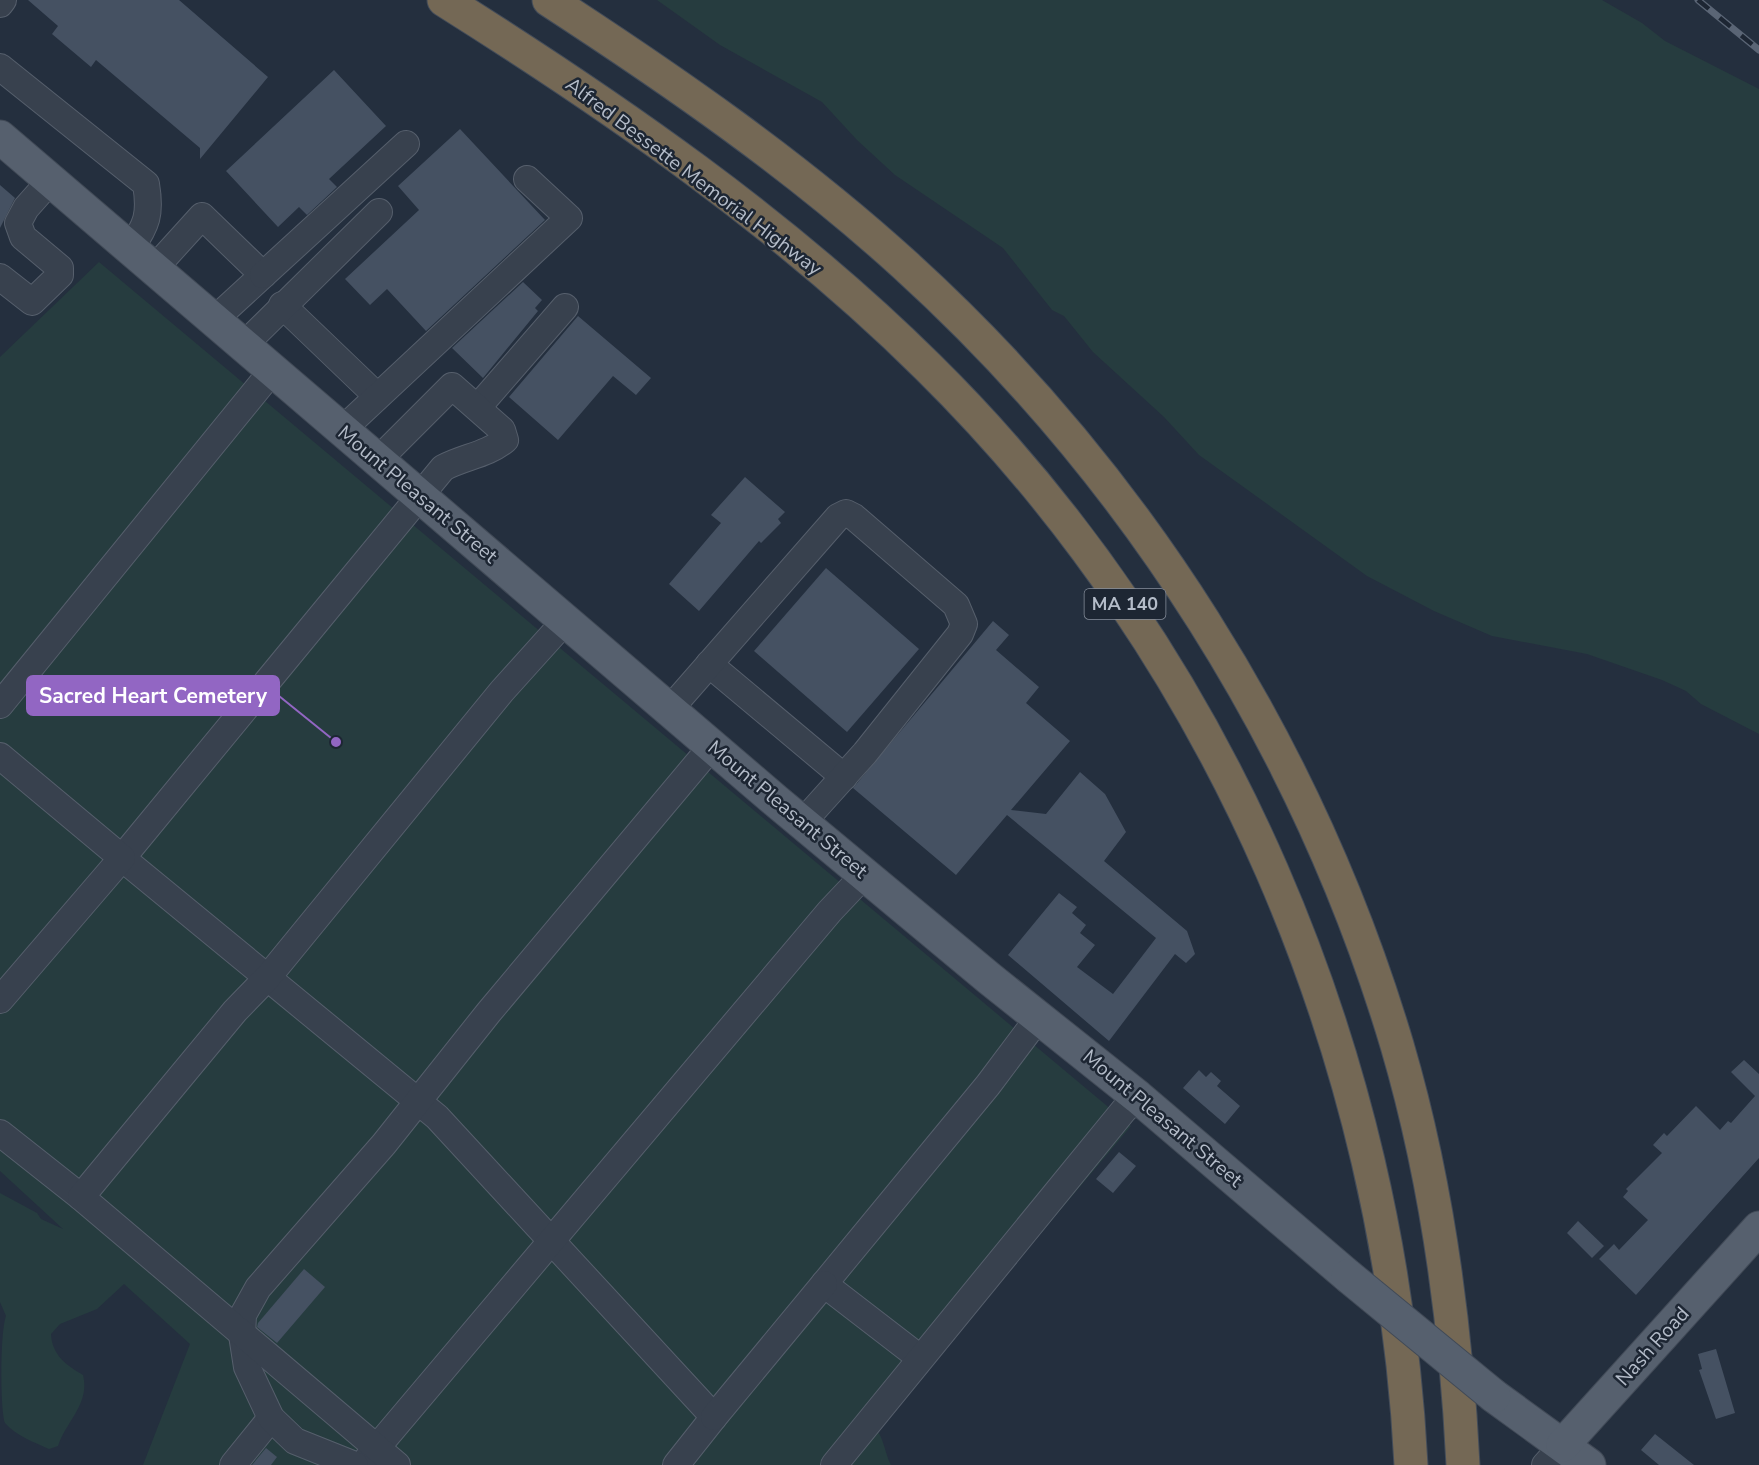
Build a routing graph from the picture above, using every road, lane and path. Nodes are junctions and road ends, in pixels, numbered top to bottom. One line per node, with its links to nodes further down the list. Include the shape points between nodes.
1 (3, 0): 4 (lane)
2 (444, 0): 55 (highway, Alfred Bessette Memorial Highway / MA 140, via 672,155 861,304 998,440 1073,531 1133,616 1194,716 1247,816 1284,895 1320,988 1352,1097 1381,1220 1402,1361)
3 (549, 0): 56 (highway, MA 140, via 736,128 905,265 1071,439 1140,526 1201,616 1310,813 1354,922 1397,1047 1420,1138 1443,1259 1461,1412)
4 (0, 4)
5 (0, 67): 11 (lane, via 146,184 149,202)
6 (0, 137): 9 (main road, Mount Pleasant Street)
7 (406, 144): 12 (lane)
8 (527, 179): 19 (lane, via 569,218)
9 (50, 181): 11 (main road, Mount Pleasant Street); 13 (lane, via 18,223 23,237 60,268 60,275 32,302)
10 (379, 212): 14 (lane)
11 (141, 259): 12 (lane, via 202,216); 16 (main road, Mount Pleasant Street)
12 (263, 275): 16 (lane)
13 (0, 277)
14 (282, 305): 17 (lane); 19 (lane)
15 (565, 307): 20 (lane)
16 (214, 320): 17 (main road, Mount Pleasant Street)
17 (243, 346): 18 (main road, Mount Pleasant Street)
18 (272, 371): 21 (main road, Mount Pleasant Street); 26 (lane)
19 (377, 396): 21 (lane)
20 (478, 407): 22 (lane, via 457,387 447,388); 23 (lane, via 502,430 505,440 494,449 443,468)
21 (342, 430): 22 (main road, Mount Pleasant Street)
22 (378, 460): 23 (main road, Mount Pleasant Street)
23 (421, 497): 24 (main road, Mount Pleasant Street); 32 (lane)
24 (566, 620): 27 (main road, Mount Pleasant Street); 34 (lane)
25 (709, 664): 27 (lane); 30 (lane); 30 (lane, via 838,517 846,513 854,517 956,605 964,624 960,634)
26 (0, 705)
27 (670, 709): 28 (main road, Mount Pleasant Street)
28 (712, 746): 31 (main road, Mount Pleasant Street); 38 (lane)
29 (0, 756): 32 (lane)
30 (844, 777): 31 (lane)
31 (802, 823): 33 (main road, Mount Pleasant Street)
32 (122, 858): 34 (lane); 35 (lane)
33 (865, 874): 36 (main road, Mount Pleasant Street); 42 (lane)
34 (268, 977): 38 (lane); 40 (lane, via 235,1011)
35 (0, 1000)
36 (1038, 1017): 37 (main road, Mount Pleasant Street); 43 (lane, via 988,1085)
37 (1138, 1096): 45 (lane); 48 (main road, Mount Pleasant Street, bridge, via 1494,1396)
38 (418, 1100): 42 (lane); 44 (lane, via 258,1288 243,1315)
39 (0, 1133): 40 (lane)
40 (81, 1197): 44 (lane)
41 (1759, 1228): 48 (main road, Nash Road)
42 (550, 1242): 46 (lane); 49 (lane)
43 (824, 1284): 45 (lane); 46 (lane)
44 (242, 1335): 47 (lane, via 247,1368); 49 (lane)
45 (920, 1358): 54 (lane)
46 (714, 1417): 53 (lane)
47 (271, 1419): 50 (lane); 51 (lane, via 295,1441)
48 (1554, 1455): 57 (main road, Mount Pleasant Street)
49 (370, 1456): 52 (lane)
50 (233, 1465)
51 (355, 1465)
52 (397, 1465)
53 (676, 1465)
54 (834, 1465)
55 (1411, 1465)
56 (1463, 1465)
57 (1589, 1465)

